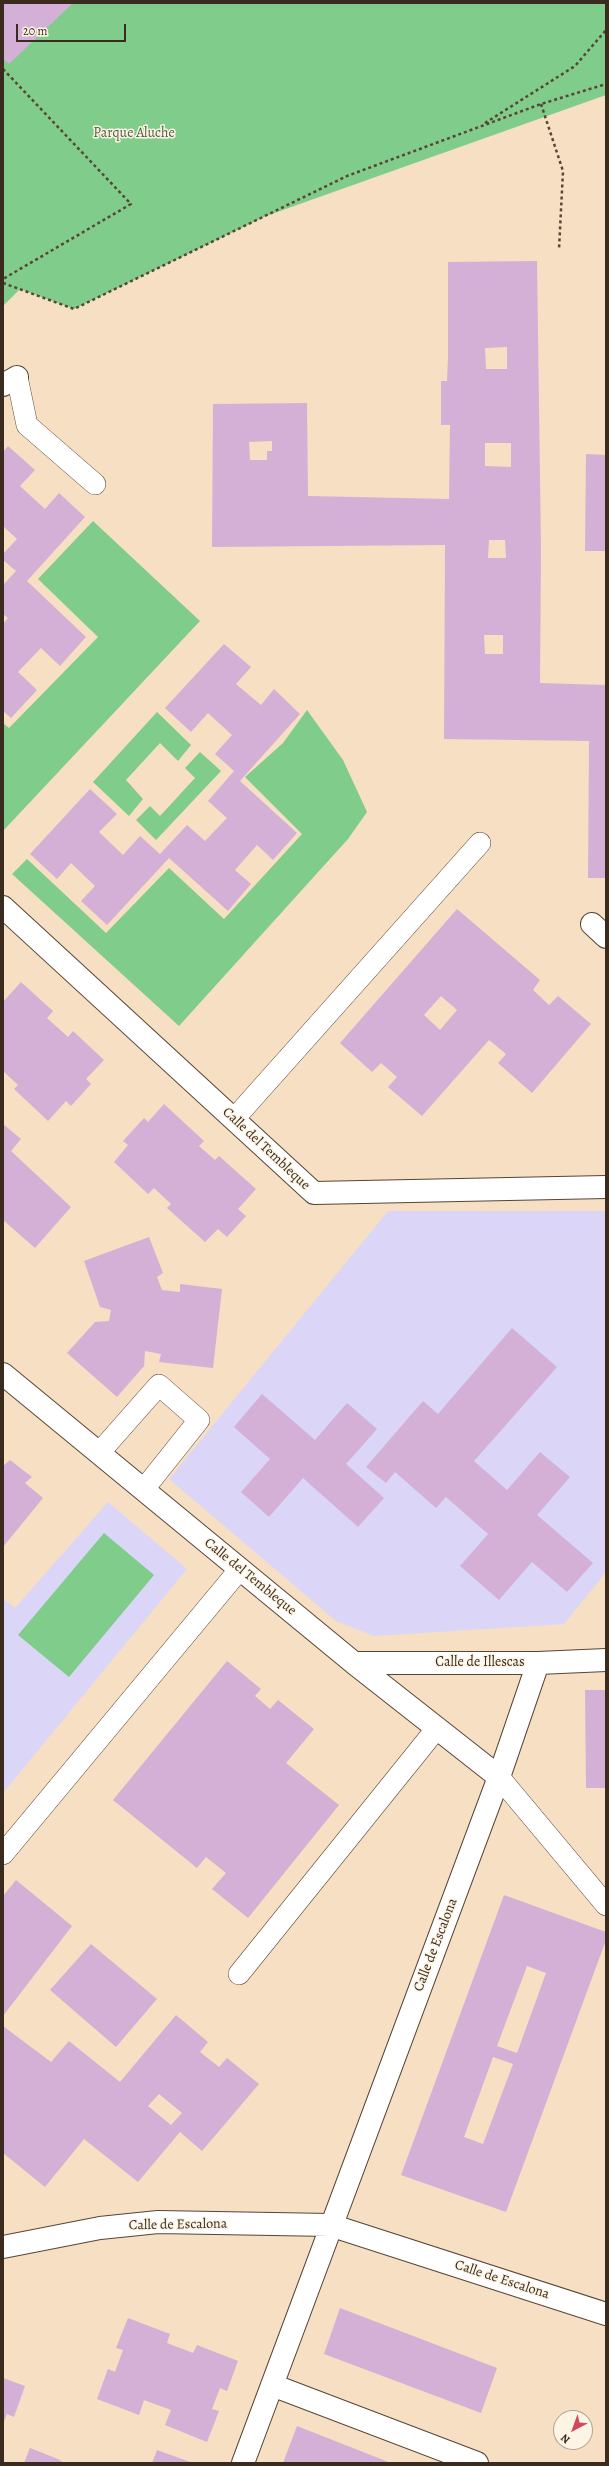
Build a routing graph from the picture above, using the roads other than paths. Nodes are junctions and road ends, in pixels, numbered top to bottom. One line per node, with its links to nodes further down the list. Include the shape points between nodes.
1 (10, 381): 2 (lane, via 27,425)
2 (95, 484)
3 (480, 843): 5 (lane)
4 (3, 907): 5 (street, Calle del Tembleque)
5 (234, 1119): 6 (street, Calle del Tembleque, via 314,1193)
6 (606, 1187)
7 (3, 1374): 8 (street, Calle del Tembleque)
8 (99, 1453): 9 (street, Calle del Tembleque); 9 (lane, via 159,1385 199,1420)
9 (144, 1490): 10 (street, Calle del Tembleque)
10 (240, 1569): 12 (street, Calle del Tembleque); 16 (lane)
11 (606, 1660): 13 (street, Calle de Illescas)
12 (354, 1663): 13 (street, Calle de Illescas); 14 (street, Calle del Tembleque)
13 (538, 1663): 15 (street, Calle de Escalona)
14 (437, 1728): 15 (street, Calle del Tembleque); 18 (lane)
15 (499, 1777): 17 (lane); 19 (street, Calle de Escalona)
16 (3, 1854)
17 (606, 1905)
18 (239, 1974)
19 (330, 2225): 20 (street, Calle de Escalona, via 158,2222 100,2228); 21 (street, Calle de Escalona); 22 (street, Calle de Escalona)
20 (3, 2247)
21 (606, 2314)
22 (272, 2385): 23 (street, Calle de Escalona); 24 (street)
23 (243, 2463)
24 (477, 2463)

